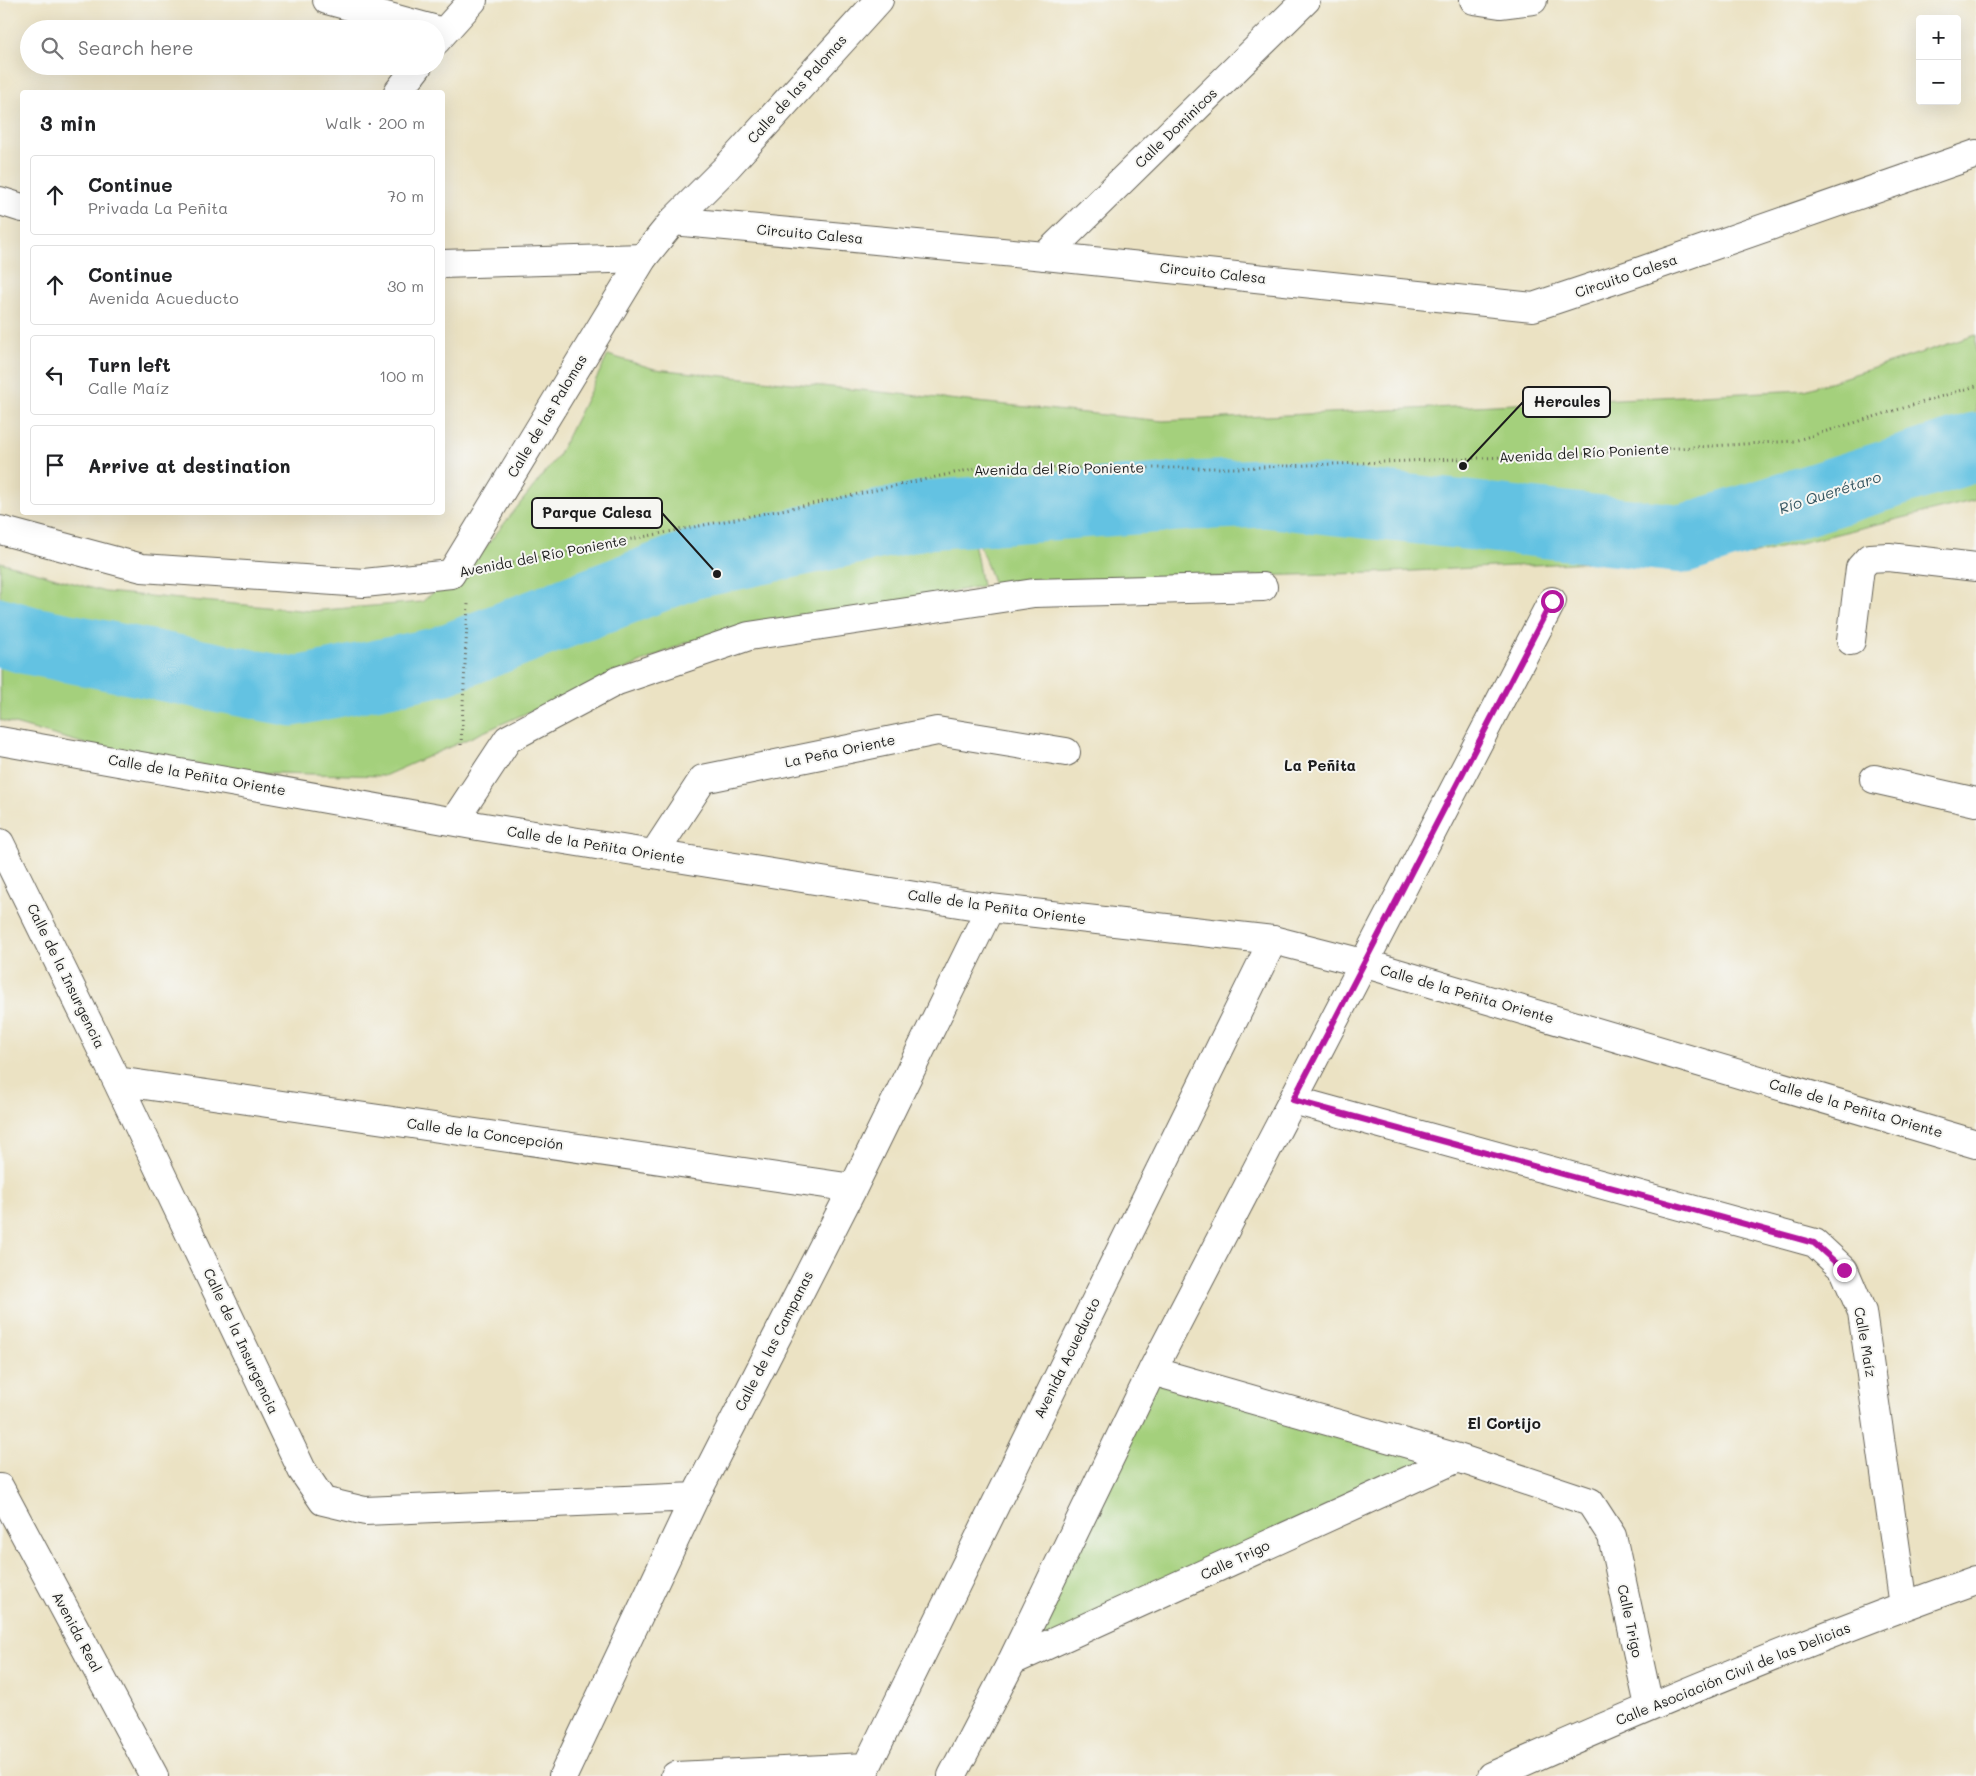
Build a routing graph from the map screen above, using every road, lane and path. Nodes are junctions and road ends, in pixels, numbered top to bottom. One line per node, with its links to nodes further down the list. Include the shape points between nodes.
1 (327, 0): 7 (street)
2 (473, 0): 8 (street)
3 (879, 0): 14 (street, Calle de las Palomas, via 727,167)
4 (1306, 0): 15 (street, Calle Dominicos)
5 (1474, 0): 6 (street, via 1500,4)
6 (1533, 0)
7 (394, 20)
8 (445, 26)
9 (411, 75): 10 (street)
10 (400, 90)
11 (1976, 154): 15 (street, Circuito Calesa, via 1533,307)
12 (0, 201): 13 (street)
13 (20, 207)
14 (673, 221): 15 (street, Circuito Calesa); 16 (street)
15 (1045, 256)
16 (643, 258): 17 (street); 21 (street, Calle de las Palomas)
17 (445, 264)
18 (1976, 386): 21 (path, Avenida del Río Poniente, via 1794,441 1578,454 1238,468 977,468 807,505)
19 (0, 530): 21 (street, Avenida del Río Poniente, via 142,568 364,583)
20 (1976, 567): 25 (street, via 1888,556 1869,558 1860,568)
21 (451, 574)
22 (1263, 587): 31 (street, via 1034,593 749,636 617,681 508,739)
23 (468, 601): 27 (path)
24 (1552, 601): 36 (street)
25 (1851, 641)
26 (0, 741): 31 (street, Calle de la Peñita Oriente)
27 (461, 745)
28 (1066, 752): 33 (street, La Peña Oriente, via 937,731 702,779)
29 (1874, 779): 30 (street)
30 (1976, 802)
31 (454, 821): 33 (street, Calle de la Peñita Oriente)
32 (0, 843): 37 (street, Calle de la Insurgencia)
33 (654, 854): 34 (street, Calle de la Peñita Oriente)
34 (990, 908): 35 (street, Calle de la Peñita Oriente); 40 (street, Calle de las Campanas)
35 (1273, 940): 36 (street, Calle de la Peñita Oriente); 49 (street, Avenida Acueducto)
36 (1363, 963): 38 (street); 39 (street, Calle de la Peñita Oriente)
37 (117, 1081): 40 (street, Calle de la Concepción); 44 (street, Calle de la Insurgencia, via 302,1470 323,1501 365,1511)
38 (1293, 1100): 41 (street); 46 (street, Calle Maíz, via 1814,1243 1844,1270 1862,1312)
39 (1976, 1144)
40 (853, 1188): 44 (street, Calle de las Campanas)
41 (1152, 1371): 42 (street, Calle Trigo); 47 (street)
42 (1458, 1458): 47 (street, Calle Trigo); 48 (street, Calle Trigo, via 1590,1502 1612,1536)
43 (0, 1488): 50 (street, Avenida Real)
44 (695, 1497): 51 (street, Calle de las Campanas)
45 (1976, 1580): 46 (street, Calle Asociación Civil de las Delicias)
46 (1904, 1606): 48 (street, Calle Asociación Civil de las Delicias)
47 (1012, 1662): 53 (street)
48 (1649, 1706): 54 (street, Calle Asociación Civil de las Delicias)
49 (864, 1772): 52 (street)
50 (154, 1776)
51 (563, 1776)
52 (675, 1776)
53 (952, 1776)
54 (1492, 1776)

